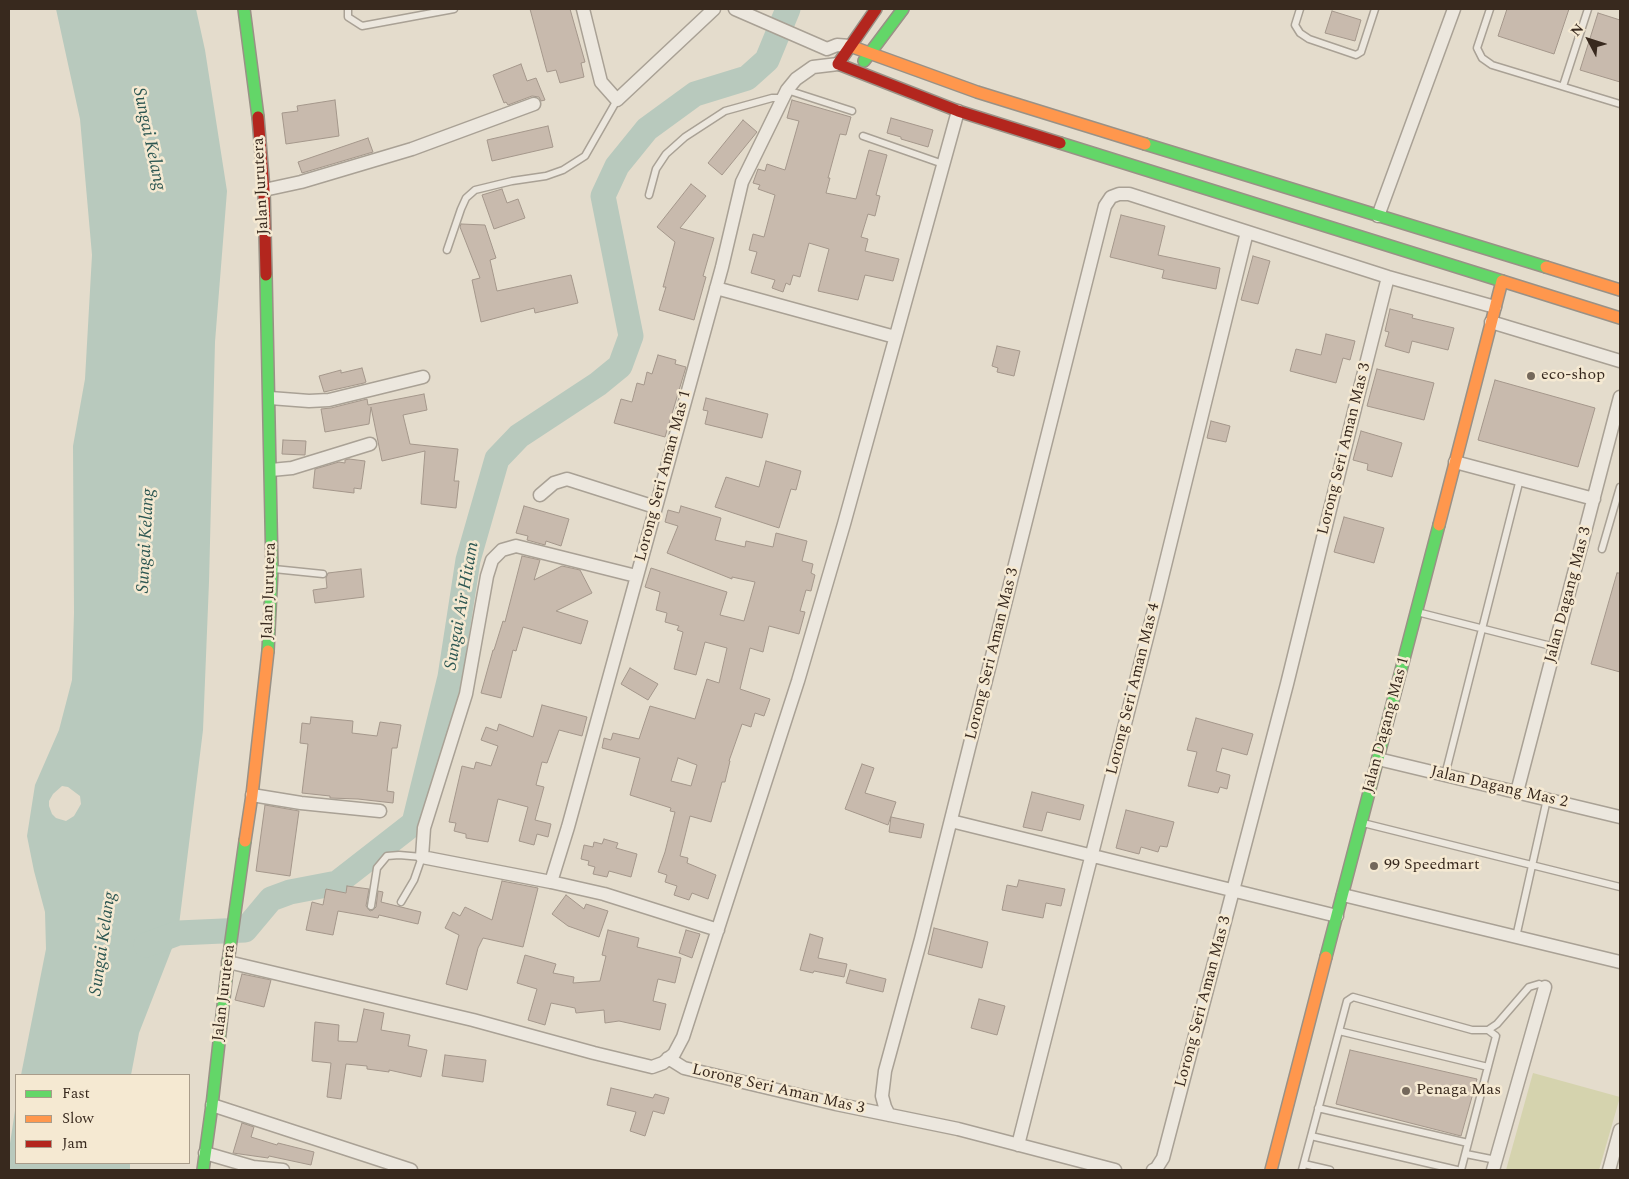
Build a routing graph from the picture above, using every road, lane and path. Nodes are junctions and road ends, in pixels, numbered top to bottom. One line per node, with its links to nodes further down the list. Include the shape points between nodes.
1 (244, 9): 28 (street, Jalan Jurutera)
2 (348, 9): 3 (lane, via 348,17 362,26)
3 (454, 9)
4 (583, 9): 21 (street, via 601,82)
5 (714, 9): 21 (street)
6 (735, 9): 15 (street)
7 (876, 9): 14 (street)
8 (903, 9): 16 (street)
9 (1300, 9): 10 (lane, via 1294,25 1300,33 1356,55 1361,52)
10 (1375, 9)
11 (1454, 9): 30 (street)
12 (1490, 9): 19 (lane, via 1477,48 1482,58 1492,65)
13 (1588, 9): 19 (lane)
14 (850, 46): 15 (street, via 837,45); 16 (street); 17 (street)
15 (827, 49): 17 (street, via 830,58)
16 (869, 53): 18 (street); 30 (street, via 977,92)
17 (838, 64): 18 (street); 20 (street, Lorong Seri Aman Mas 1, via 813,67 796,78)
18 (857, 72): 25 (street)
19 (1563, 86): 23 (lane)
20 (785, 94): 24 (lane); 29 (lane, via 725,111 685,137 666,154 656,169); 35 (street, Lorong Seri Aman Mas 1, via 742,182)
21 (617, 100): 32 (lane, via 585,156 546,176 475,190 460,209)
22 (534, 104): 28 (street, via 412,149)
23 (1620, 104)
24 (852, 111)
25 (958, 111): 27 (street); 34 (street)
26 (863, 136): 27 (lane)
27 (943, 164): 40 (street)
28 (264, 190): 44 (street, Jalan Jurutera)
29 (649, 195)
30 (1378, 216): 36 (street)
31 (1247, 232): 33 (street); 67 (street, Lorong Seri Aman Mas 3, via 1129,194 1115,195 1105,206); 69 (street, Lorong Seri Aman Mas 4)
32 (447, 250)
33 (1388, 277): 37 (street); 74 (street, Lorong Seri Aman Mas 3)
34 (1502, 281): 37 (street, Jalan Dagang Mas 1); 38 (street)
35 (716, 288): 40 (street); 52 (street, Lorong Seri Aman Mas 1)
36 (1620, 290)
37 (1495, 306): 39 (street, Jalan Dagang Mas 1)
38 (1620, 318)
39 (1491, 322): 41 (street); 46 (street, Jalan Dagang Mas 1)
40 (895, 337): 79 (street, via 798,681)
41 (1620, 362)
42 (423, 377): 44 (street, via 329,400)
43 (1620, 397): 51 (street, Jalan Dagang Mas 3)
44 (270, 398): 47 (street, Jalan Jurutera)
45 (370, 444): 47 (street, via 292,468)
46 (1455, 462): 48 (street); 57 (street, Jalan Dagang Mas 1)
47 (271, 470): 54 (street, Jalan Jurutera)
48 (1520, 479): 51 (street); 58 (lane)
49 (1620, 487): 53 (lane)
50 (540, 495): 52 (street, via 554,483 567,479)
51 (1594, 499): 59 (street, Jalan Dagang Mas 3)
52 (655, 507): 56 (street, Lorong Seri Aman Mas 1)
53 (1602, 549)
54 (272, 569): 55 (lane); 63 (street, Jalan Jurutera, via 267,665)
55 (323, 574)
56 (636, 576): 70 (street, via 516,546 502,550 492,560 466,694 424,828); 72 (street, Lorong Seri Aman Mas 1)
57 (1416, 612): 58 (lane); 60 (street, Jalan Dagang Mas 1)
58 (1482, 628): 59 (lane); 61 (lane)
59 (1555, 646): 62 (street, Jalan Dagang Mas 3)
60 (1378, 759): 61 (street, Jalan Dagang Mas 2); 68 (street, Jalan Dagang Mas 1)
61 (1444, 775): 62 (street, Jalan Dagang Mas 2)
62 (1517, 792): 64 (street, Jalan Dagang Mas 2)
63 (252, 795): 65 (street); 81 (street, Jalan Jurutera)
64 (1547, 799): 66 (street, Jalan Dagang Mas 2); 71 (lane)
65 (380, 811)
66 (1620, 817)
67 (951, 821): 69 (street); 90 (street, Lorong Seri Aman Mas 3, via 886,1071 882,1096)
68 (1362, 822): 71 (lane); 75 (street, Jalan Dagang Mas 1)
69 (1091, 855): 74 (street); 94 (street, Lorong Seri Aman Mas 4)
70 (422, 856): 72 (street); 76 (lane, via 414,880); 77 (lane, via 387,856 377,868)
71 (1532, 865): 73 (lane); 80 (lane)
72 (551, 882): 79 (street, via 604,894)
73 (1620, 887)
74 (1234, 890): 78 (street); 103 (street, Lorong Seri Aman Mas 3, via 1164,1158)
75 (1343, 895): 78 (street, Jalan Dagang Mas 1); 80 (street)
76 (401, 902)
77 (371, 906)
78 (1337, 916): 104 (street, Jalan Dagang Mas 1)
79 (718, 930): 86 (street, via 683,1037 674,1054)
80 (1516, 937): 82 (street)
81 (228, 962): 86 (street, via 473,1020 652,1067); 88 (street, Jalan Jurutera)
82 (1620, 962)
83 (1544, 987): 84 (lane, via 1539,984 1528,987 1498,1024); 97 (street)
84 (1488, 1030): 85 (lane, via 1472,1030 1353,997 1347,1001); 87 (lane, via 1496,1036)
85 (1339, 1031): 87 (lane); 89 (lane)
86 (668, 1058): 90 (street, Lorong Seri Aman Mas 3, via 684,1068)
87 (1488, 1067): 93 (lane)
88 (212, 1105): 95 (street, Jalan Jurutera); 101 (street)
89 (1318, 1108): 92 (lane); 93 (lane)
90 (890, 1115): 94 (street, Lorong Seri Aman Mas 3)
91 (1620, 1133): 108 (street)
92 (1311, 1136): 98 (lane); 106 (lane)
93 (1468, 1143): 96 (lane)
94 (1018, 1145): 102 (street, Lorong Seri Aman Mas 3)
95 (205, 1153): 99 (street, Jalan Jurutera); 100 (street, via 253,1167)
96 (1466, 1154): 97 (lane); 107 (lane)
97 (1494, 1165)
98 (1303, 1167): 105 (lane)
99 (203, 1170)
100 (283, 1170)
101 (411, 1170)
102 (1115, 1170)
103 (1153, 1170)
104 (1271, 1170)
105 (1330, 1170)
106 (1457, 1170)
107 (1461, 1170)
108 (1609, 1170)

